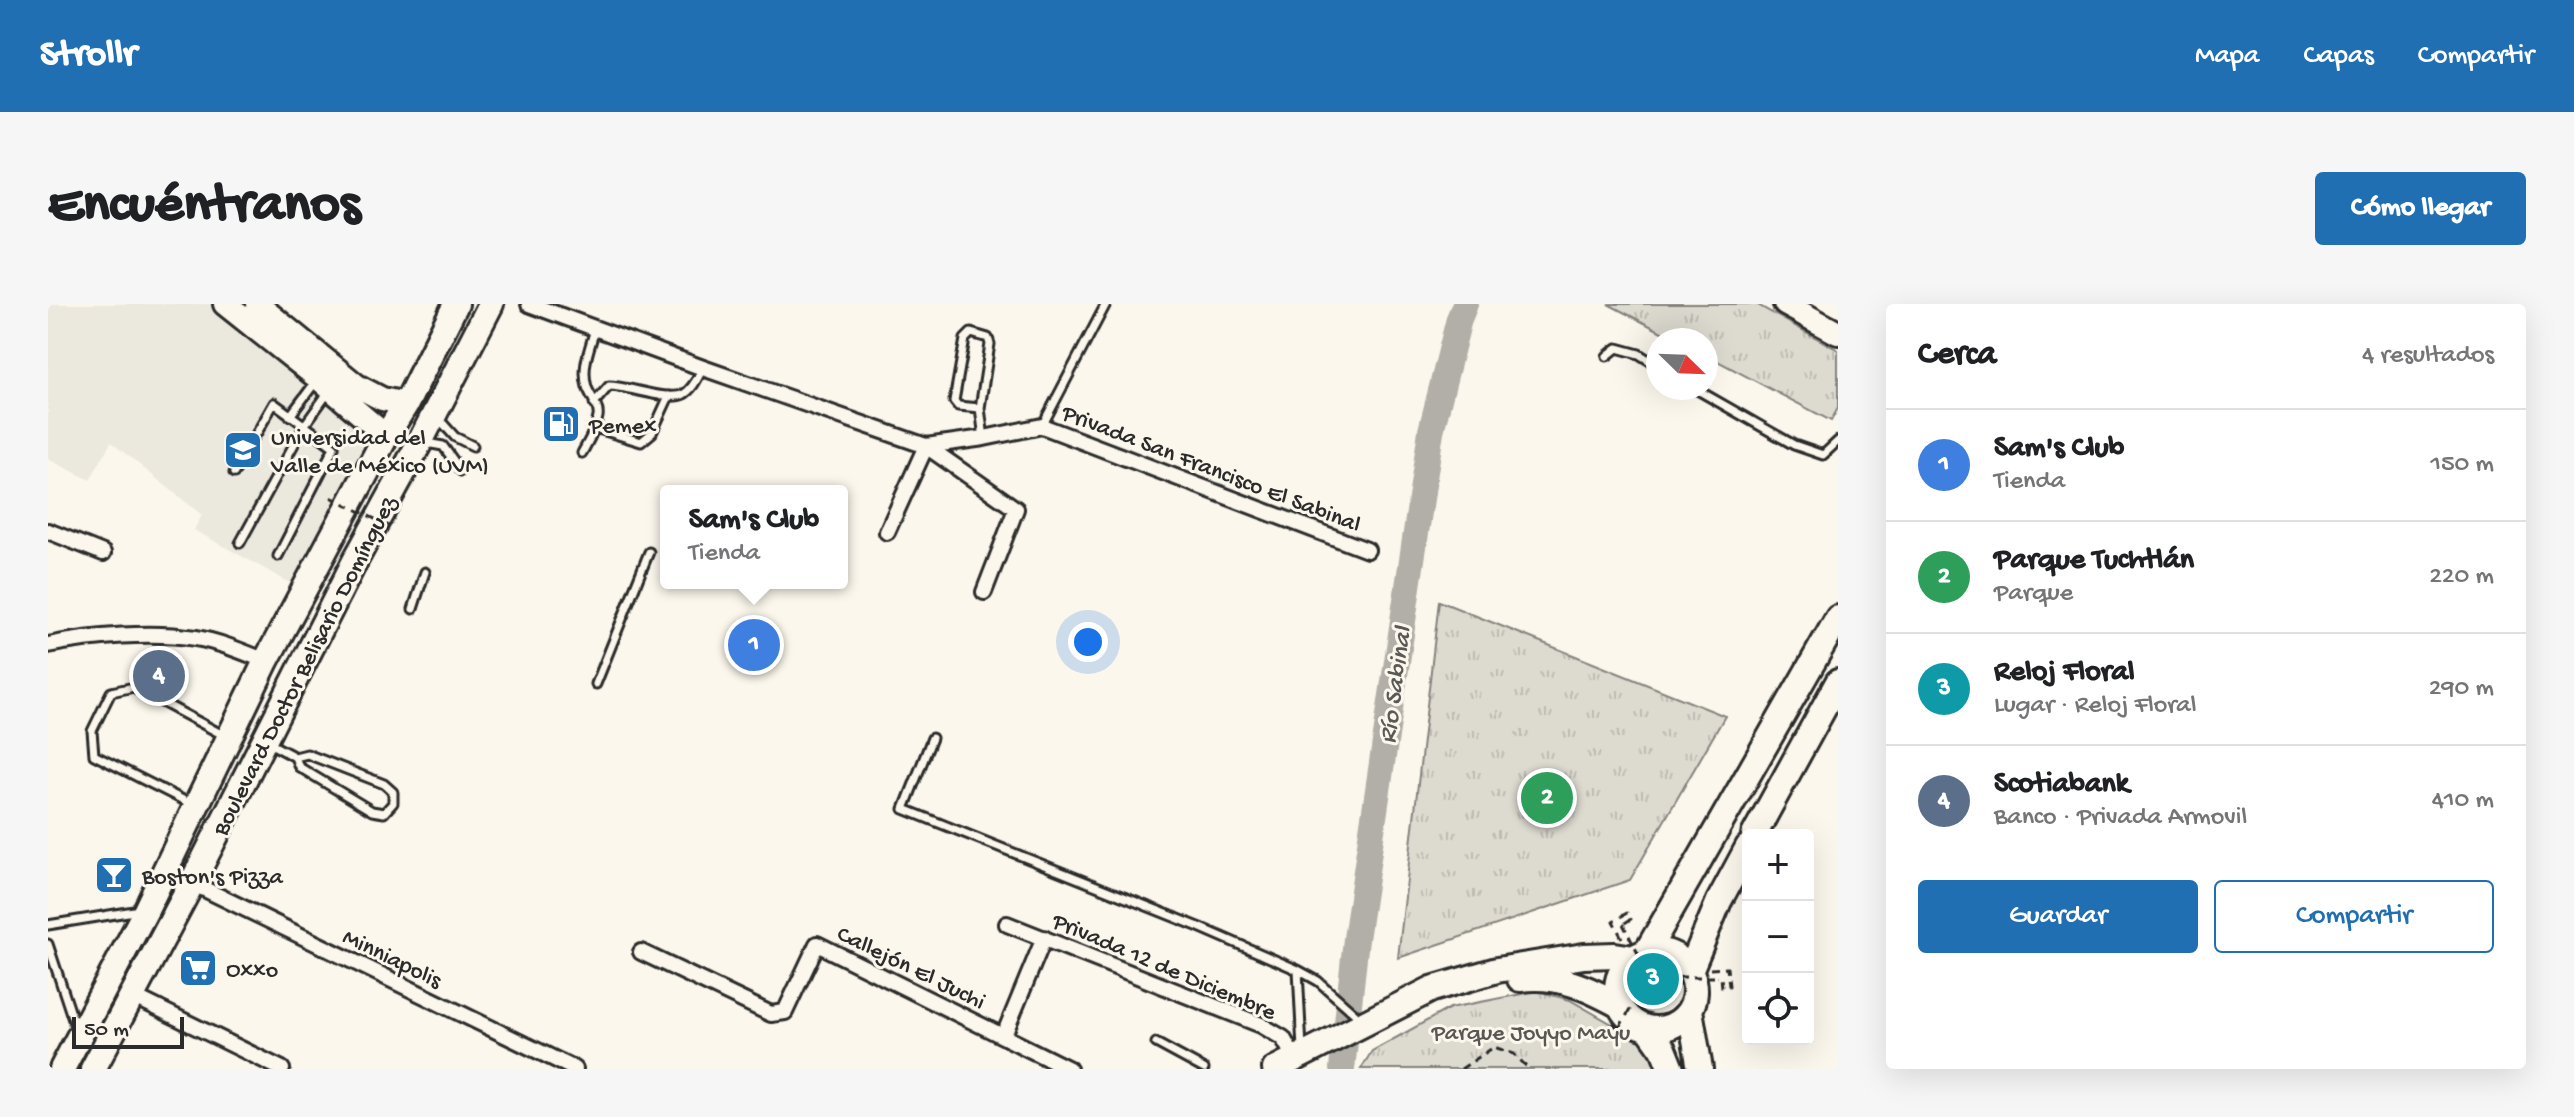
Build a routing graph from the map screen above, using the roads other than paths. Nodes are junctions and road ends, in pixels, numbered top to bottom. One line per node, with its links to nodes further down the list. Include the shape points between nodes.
1 (225, 304): 14 (street)
2 (257, 304): 18 (street, via 357,386)
3 (456, 304): 18 (main road, Boulevard Doctor Belisario Domínguez)
4 (491, 304): 20 (main road, Boulevard Doctor Belisario Domínguez)
5 (529, 304): 9 (street)
6 (1106, 304): 23 (lane)
7 (1785, 304): 8 (street)
8 (1810, 310): 10 (street)
9 (595, 329): 13 (street); 17 (lane, via 585,376)
10 (1838, 333)
11 (1607, 356): 12 (lane, via 1617,348)
12 (1646, 360)
13 (703, 368): 15 (lane, via 693,387); 30 (street)
14 (325, 384): 21 (lane); 22 (lane); 25 (street)
15 (669, 396): 17 (lane, via 609,386); 24 (lane, via 652,433 641,442)
16 (1715, 400): 27 (lane, via 1794,445 1823,455)
17 (594, 403): 24 (lane, via 599,417)
18 (406, 404): 25 (main road, Boulevard Doctor Belisario Domínguez)
19 (980, 408): 19 (lane, via 990,344 988,338 971,333 965,339 954,401); 26 (lane)
20 (434, 412): 28 (main road, Boulevard Doctor Belisario Domínguez); 29 (lane, via 455,437)
21 (290, 416): 22 (lane); 33 (lane, via 274,403)
22 (304, 426): 36 (lane); 40 (lane, via 334,447)
23 (1042, 426): 26 (street); 37 (street, Privada San Francisco El Sabinal)
24 (595, 428): 31 (lane)
25 (386, 436): 46 (main road, Boulevard Doctor Belisario Domínguez)
26 (984, 438): 30 (street)
27 (1838, 441)
28 (420, 442): 32 (lane, via 443,446); 51 (main road, Boulevard Doctor Belisario Domínguez)
29 (473, 446)
30 (926, 446): 35 (street); 42 (street, via 1016,509)
31 (582, 453)
32 (461, 471)
33 (234, 473)
34 (48, 531): 39 (street)
35 (887, 532)
36 (240, 543)
37 (1367, 550)
38 (649, 552): 48 (lane)
39 (103, 553)
40 (278, 556)
41 (425, 572): 43 (lane)
42 (984, 592)
43 (413, 609)
44 (1838, 618): 63 (main road)
45 (48, 645): 46 (street, via 173,636 214,642)
46 (266, 661): 49 (main road, Boulevard Doctor Belisario Domínguez)
47 (1838, 682): 54 (main road)
48 (596, 684)
49 (229, 738): 53 (main road, Boulevard Doctor Belisario Domínguez); 53 (lane, via 134,687 111,692 92,731 94,755)
50 (932, 738): 64 (lane, via 904,809)
51 (264, 740): 52 (lane); 56 (main road, Boulevard Doctor Belisario Domínguez)
52 (295, 757): 52 (lane, via 299,767 372,811 384,813 393,803 393,792 384,784 307,754)
53 (196, 806): 57 (main road, Boulevard Doctor Belisario Domínguez)
54 (1757, 829)
55 (1742, 858): 65 (main road)
56 (192, 883): 66 (main road, Boulevard Doctor Belisario Domínguez); 78 (street, Minniapolis)
57 (146, 910): 59 (lane); 72 (main road, Boulevard Doctor Belisario Domínguez)
58 (1007, 924): 60 (street, Privada 12 de Diciembre)
59 (48, 925)
60 (1044, 938): 71 (street); 74 (street, Privada 12 de Diciembre, via 1261,1025 1283,1038)
61 (48, 944): 72 (lane)
62 (641, 952): 71 (street, Callejón El Juchi, via 780,1015 817,944)
63 (1640, 956): 65 (main road, via 1671,954); 68 (main road, via 1619,980); 69 (main road, via 1584,956 1497,970 1432,989)
64 (1298, 970): 69 (lane, via 1318,981); 74 (lane)
65 (1690, 971): 67 (main road, via 1695,990)
66 (133, 996): 76 (main road, Boulevard Doctor Belisario Domínguez); 77 (street)
67 (1690, 1010): 70 (main road, via 1667,1028); 82 (main road)
68 (1620, 1017): 69 (main road, via 1578,984 1527,978 1492,983); 70 (main road)
69 (1359, 1025): 74 (main road, via 1328,1049)
70 (1648, 1028): 81 (main road)
71 (1004, 1035): 79 (street, Callejón El Juchi)
72 (78, 1037): 75 (main road, Boulevard Doctor Belisario Domínguez)
73 (1156, 1043): 80 (lane)
74 (1293, 1063)
75 (62, 1069)
76 (93, 1069)
77 (282, 1069)
78 (575, 1069)
79 (1069, 1069)
80 (1204, 1069)
81 (1671, 1069)
82 (1700, 1069)

